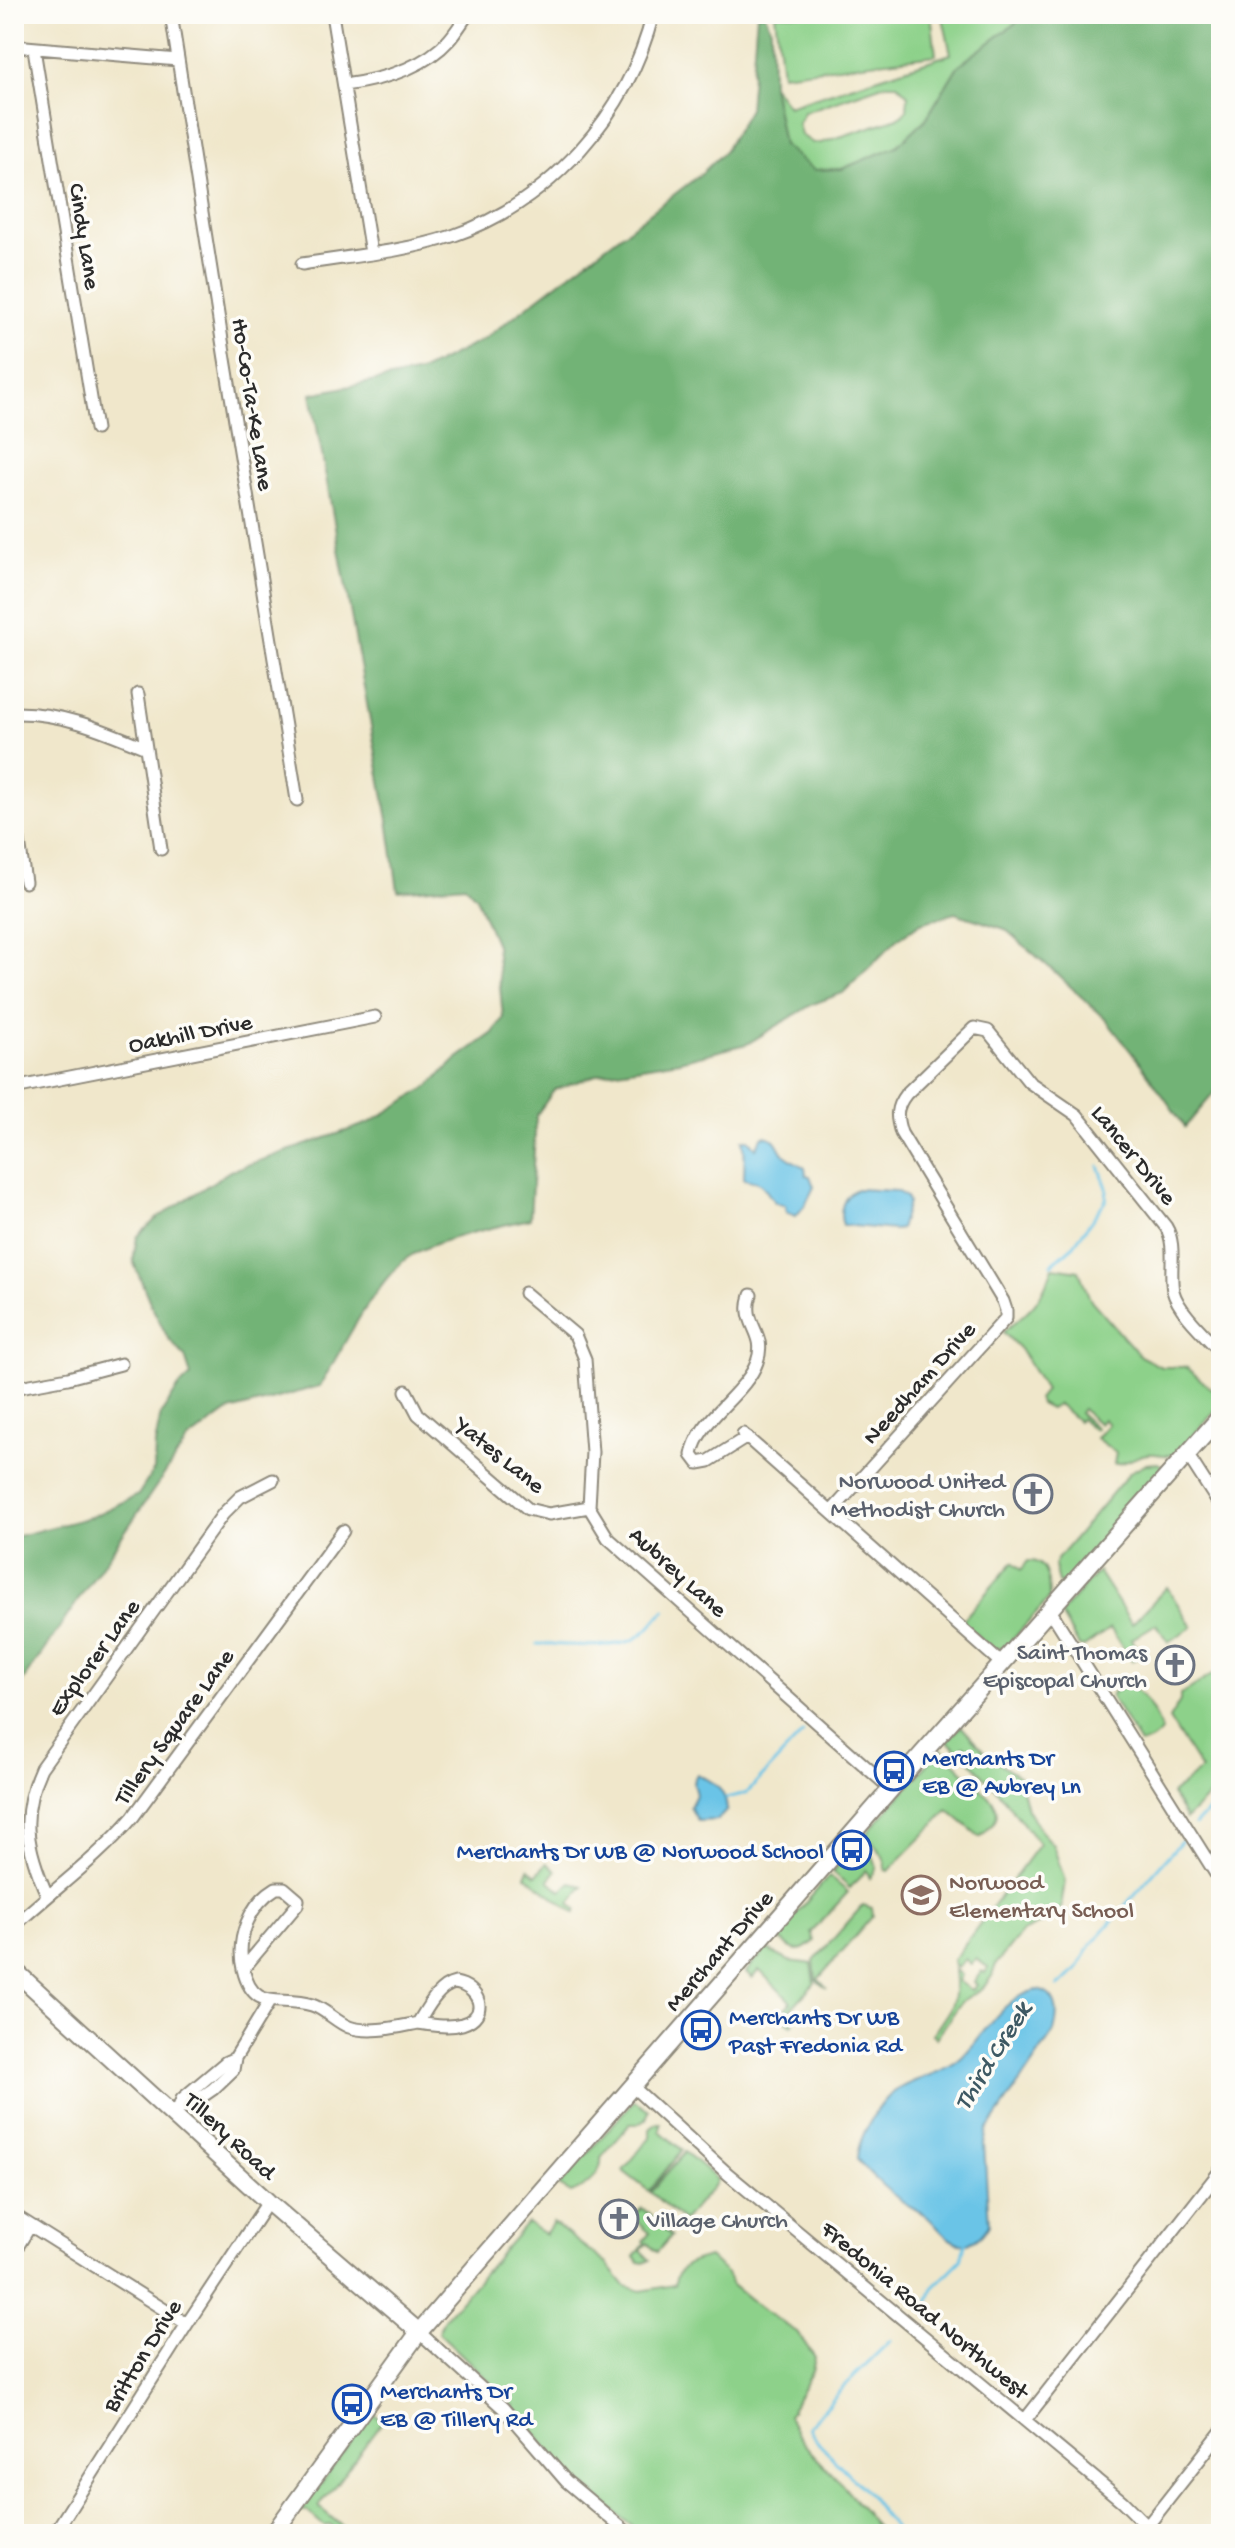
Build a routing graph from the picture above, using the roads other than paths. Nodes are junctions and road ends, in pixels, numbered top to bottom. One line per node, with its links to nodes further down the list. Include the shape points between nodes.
1 (171, 14): 7 (street, Ho-Co-Ta-Ke Lane)
2 (332, 14): 8 (street)
3 (468, 14): 8 (street, via 448,42 418,63 370,82)
4 (653, 14): 9 (street, via 622,93 560,171 489,220 418,245)
5 (14, 46): 6 (street)
6 (34, 49): 7 (street); 11 (street, Cindy Lane)
7 (178, 60): 15 (street, Ho-Co-Ta-Ke Lane)
8 (344, 85): 9 (street)
9 (371, 253): 10 (street)
10 (302, 264)
11 (96, 429)
12 (138, 694): 14 (street)
13 (14, 713): 14 (street, via 63,717)
14 (146, 748): 17 (street)
15 (297, 800)
16 (14, 807): 18 (street)
17 (161, 849)
18 (25, 882)
19 (375, 1017): 20 (street, Oakhill Drive)
20 (14, 1088)
21 (525, 1293): 31 (street, via 575,1335 585,1359 593,1456)
22 (751, 1295): 33 (street, via 747,1307 760,1343 757,1363 697,1440 692,1455 698,1463 709,1461 745,1436)
23 (1006, 1318): 24 (street, Lancer Drive, via 1003,1301 901,1133 896,1114 906,1094 974,1028 988,1031 1029,1082 1077,1115 1166,1227 1174,1295); 33 (street, Needham Drive)
24 (1221, 1352)
25 (121, 1364): 26 (street)
26 (14, 1388)
27 (406, 1391): 31 (street, Yates Lane, via 418,1414 528,1509 549,1514)
28 (1221, 1416): 29 (main road, Merchant Drive)
29 (1187, 1454): 32 (street); 35 (main road, Merchant Drive)
30 (273, 1480): 39 (street, Explorer Lane, via 240,1497 223,1514 41,1768 29,1800 27,1834)
31 (589, 1507): 37 (street, Aubrey Lane, via 608,1538)
32 (1221, 1507)
33 (831, 1512): 36 (street)
34 (343, 1531): 39 (street, Tillery Square Lane, via 141,1808 104,1849)
35 (1050, 1610): 36 (main road, Merchant Drive); 38 (street)
36 (1002, 1664): 37 (main road, Merchant Drive)
37 (891, 1789): 45 (main road, Merchant Drive)
38 (1221, 1882)
39 (47, 1895): 40 (street, Tillery Square Lane)
40 (14, 1926)
41 (243, 1969): 41 (street, via 241,1941 252,1912 272,1891 284,1888 297,1897 297,1905); 43 (street, via 252,1992)
42 (14, 1970): 46 (main road, Tillery Road)
43 (269, 2002): 44 (street, via 318,2007 350,2027); 46 (street, via 235,2058 182,2099)
44 (418, 2023): 44 (street, via 450,2027 471,2020 479,2007 476,1995 467,1985 447,1985)
45 (632, 2086): 53 (main road, Merchant Drive); 54 (street, Fredonia Road Northwest, via 728,2174)
46 (176, 2110): 48 (main road, Tillery Road)
47 (1221, 2170): 54 (street)
48 (268, 2202): 52 (street, Britton Drive); 53 (main road, Tillery Road)
49 (14, 2215): 50 (street)
50 (30, 2226): 51 (street); 52 (street)
51 (14, 2252)
52 (187, 2324): 57 (street, Britton Drive)
53 (419, 2332): 58 (main road, Merchant Drive); 59 (street, via 503,2408 566,2481)
54 (1025, 2420): 56 (street, Fredonia Road Northwest, via 1122,2501)
55 (1221, 2432): 56 (street)
56 (1148, 2531)
57 (54, 2534)
58 (273, 2534)
59 (629, 2534)

